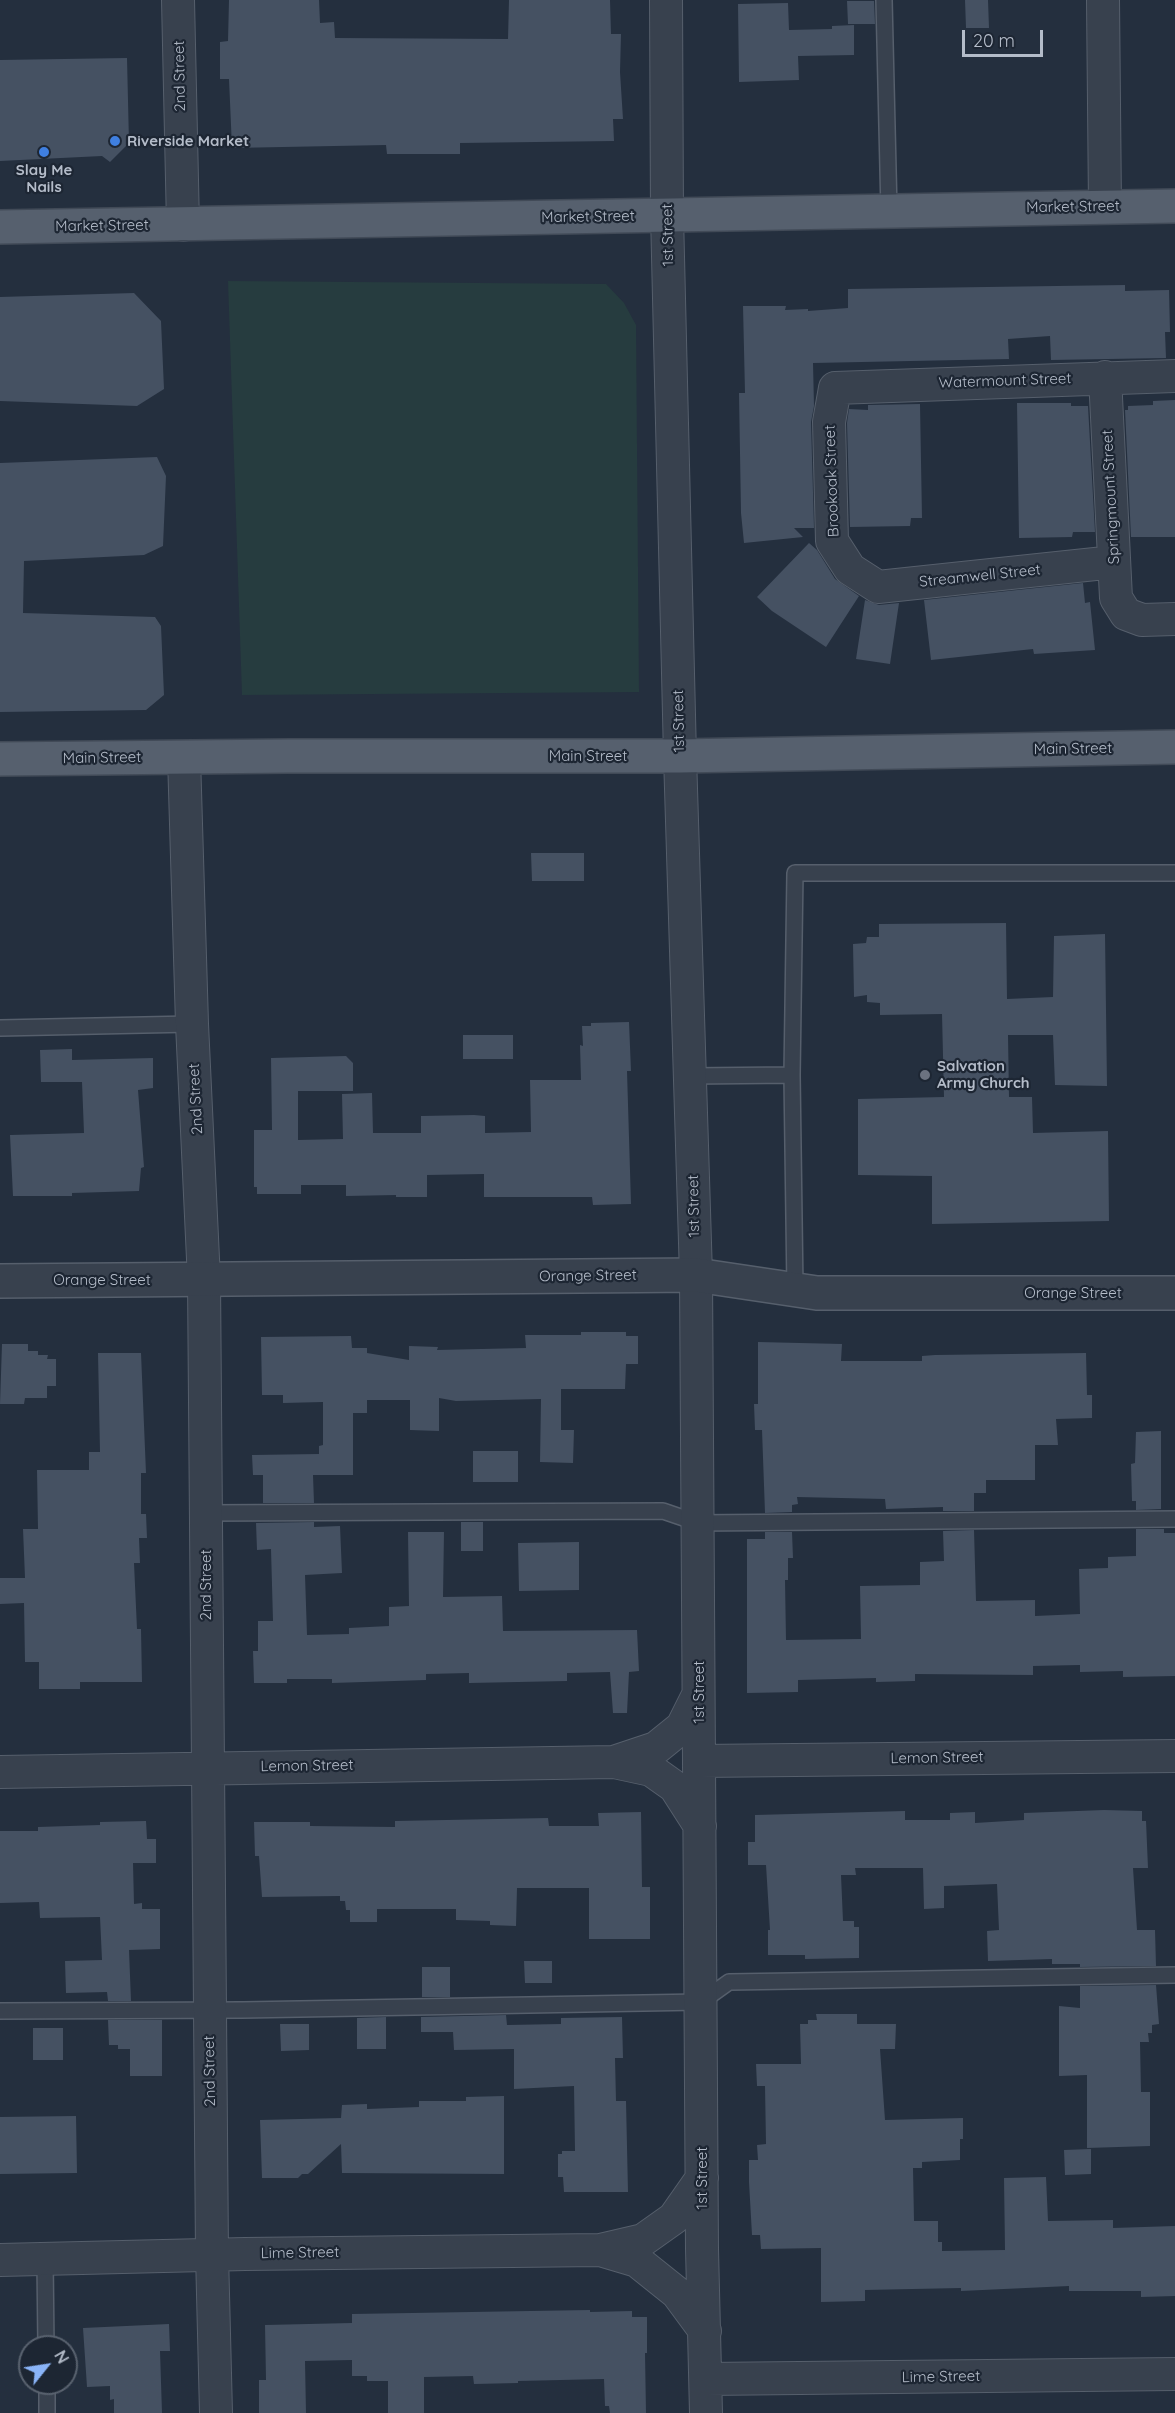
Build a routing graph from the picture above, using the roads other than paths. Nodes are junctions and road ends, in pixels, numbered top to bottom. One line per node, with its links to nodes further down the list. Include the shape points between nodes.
1 (178, 0): 9 (street, 2nd Street)
2 (666, 0): 8 (street, 1st Street)
3 (884, 0): 7 (lane)
4 (1103, 0): 6 (street)
5 (1175, 206): 6 (main road, Market Street)
6 (1105, 207): 7 (main road, Market Street)
7 (889, 211): 8 (main road, Market Street)
8 (667, 215): 9 (main road, Market Street); 18 (street, 1st Street)
9 (183, 225): 10 (main road, Market Street)
10 (0, 227)
11 (1175, 376): 12 (street, Watermount Street)
12 (1105, 377): 13 (street, Watermount Street); 14 (street, Springmount Street)
13 (835, 388): 15 (street, Brookoak Street, via 829,422 832,541)
14 (1114, 562): 15 (street, Streamwell Street, via 878,587); 16 (street, Springmount Street, via 1116,598 1126,614 1142,620)
15 (850, 569)
16 (1175, 619)
17 (1175, 747): 18 (main road, Main Street)
18 (680, 756): 19 (main road, Main Street); 25 (street, 1st Street)
19 (184, 757): 20 (main road, Main Street); 22 (street, 2nd Street)
20 (0, 759)
21 (1175, 873): 24 (lane, via 795,873)
22 (192, 1024): 23 (lane); 27 (street, 2nd Street)
23 (0, 1028)
24 (792, 1075): 25 (lane); 29 (lane)
25 (691, 1076): 26 (street, 1st Street)
26 (696, 1275): 27 (street, Orange Street); 29 (street, Orange Street); 33 (street, 1st Street)
27 (204, 1280): 28 (street, Orange Street); 31 (street, 2nd Street)
28 (0, 1281)
29 (795, 1290): 30 (street, Orange Street)
30 (1175, 1293)
31 (206, 1513): 33 (lane, via 663,1511); 38 (street, 2nd Street)
32 (1175, 1519): 33 (lane)
33 (698, 1523): 34 (street, 1st Street)
34 (699, 1693): 36 (street, 1st Street); 37 (street, via 682,1727 656,1748)
35 (1175, 1756): 36 (street, Lemon Street)
36 (700, 1761): 40 (street, 1st Street)
37 (614, 1762): 38 (street, Lemon Street); 40 (street, via 651,1770 675,1787)
38 (207, 1767): 39 (street, Lemon Street); 43 (street, 2nd Street)
39 (0, 1772)
40 (700, 1826): 42 (street, 1st Street)
41 (1175, 1975): 42 (lane, via 729,1982)
42 (701, 2002): 43 (lane); 45 (street, 1st Street)
43 (210, 2010): 44 (lane); 47 (street, 2nd Street)
44 (0, 2011)
45 (702, 2178): 46 (street, via 674,2218 643,2240); 50 (street, 1st Street)
46 (600, 2250): 47 (street, Lime Street); 50 (street, via 637,2261 677,2293)
47 (212, 2254): 48 (street, Lime Street); 56 (street, 2nd Street)
48 (45, 2259): 49 (street, Lime Street); 51 (lane)
49 (0, 2260)
50 (705, 2331): 53 (street, 1st Street)
51 (46, 2335)
52 (1175, 2374): 53 (street, Lime Street)
53 (706, 2379): 57 (street, 1st Street)
54 (47, 2395): 55 (lane)
55 (47, 2413)
56 (216, 2413)
57 (706, 2413)

